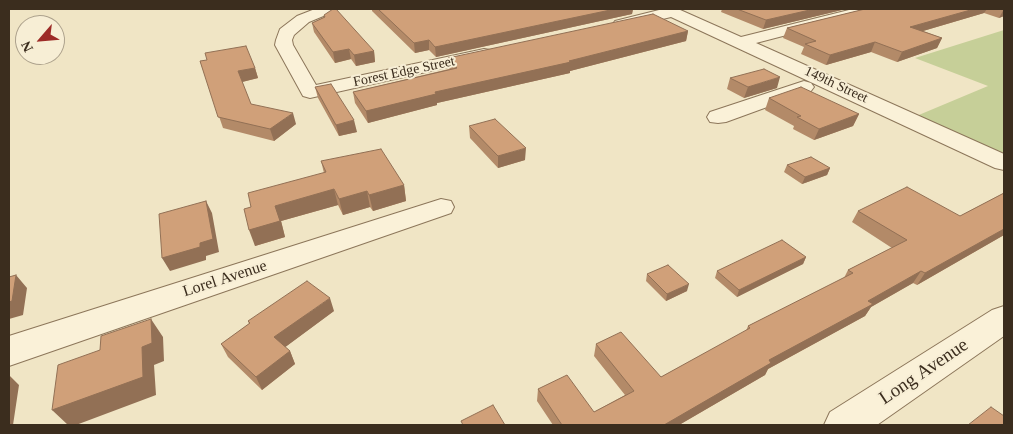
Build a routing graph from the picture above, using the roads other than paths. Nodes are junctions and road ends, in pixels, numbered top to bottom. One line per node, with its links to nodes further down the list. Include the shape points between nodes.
1 (328, 9): 6 (street, Forest Edge Street, via 303,19 286,33 284,40 310,92)
2 (870, 9): 5 (street)
3 (670, 10): 4 (street); 5 (street, 149th Street)
4 (606, 27)
5 (741, 42): 7 (street, 149th Street)
6 (501, 50)
7 (824, 80): 8 (street); 9 (street, 149th Street)
8 (718, 117)
9 (1004, 163)
10 (441, 207): 12 (street, Lorel Avenue)
11 (1004, 319): 13 (street, Long Avenue)
12 (9, 351)
13 (844, 425)

